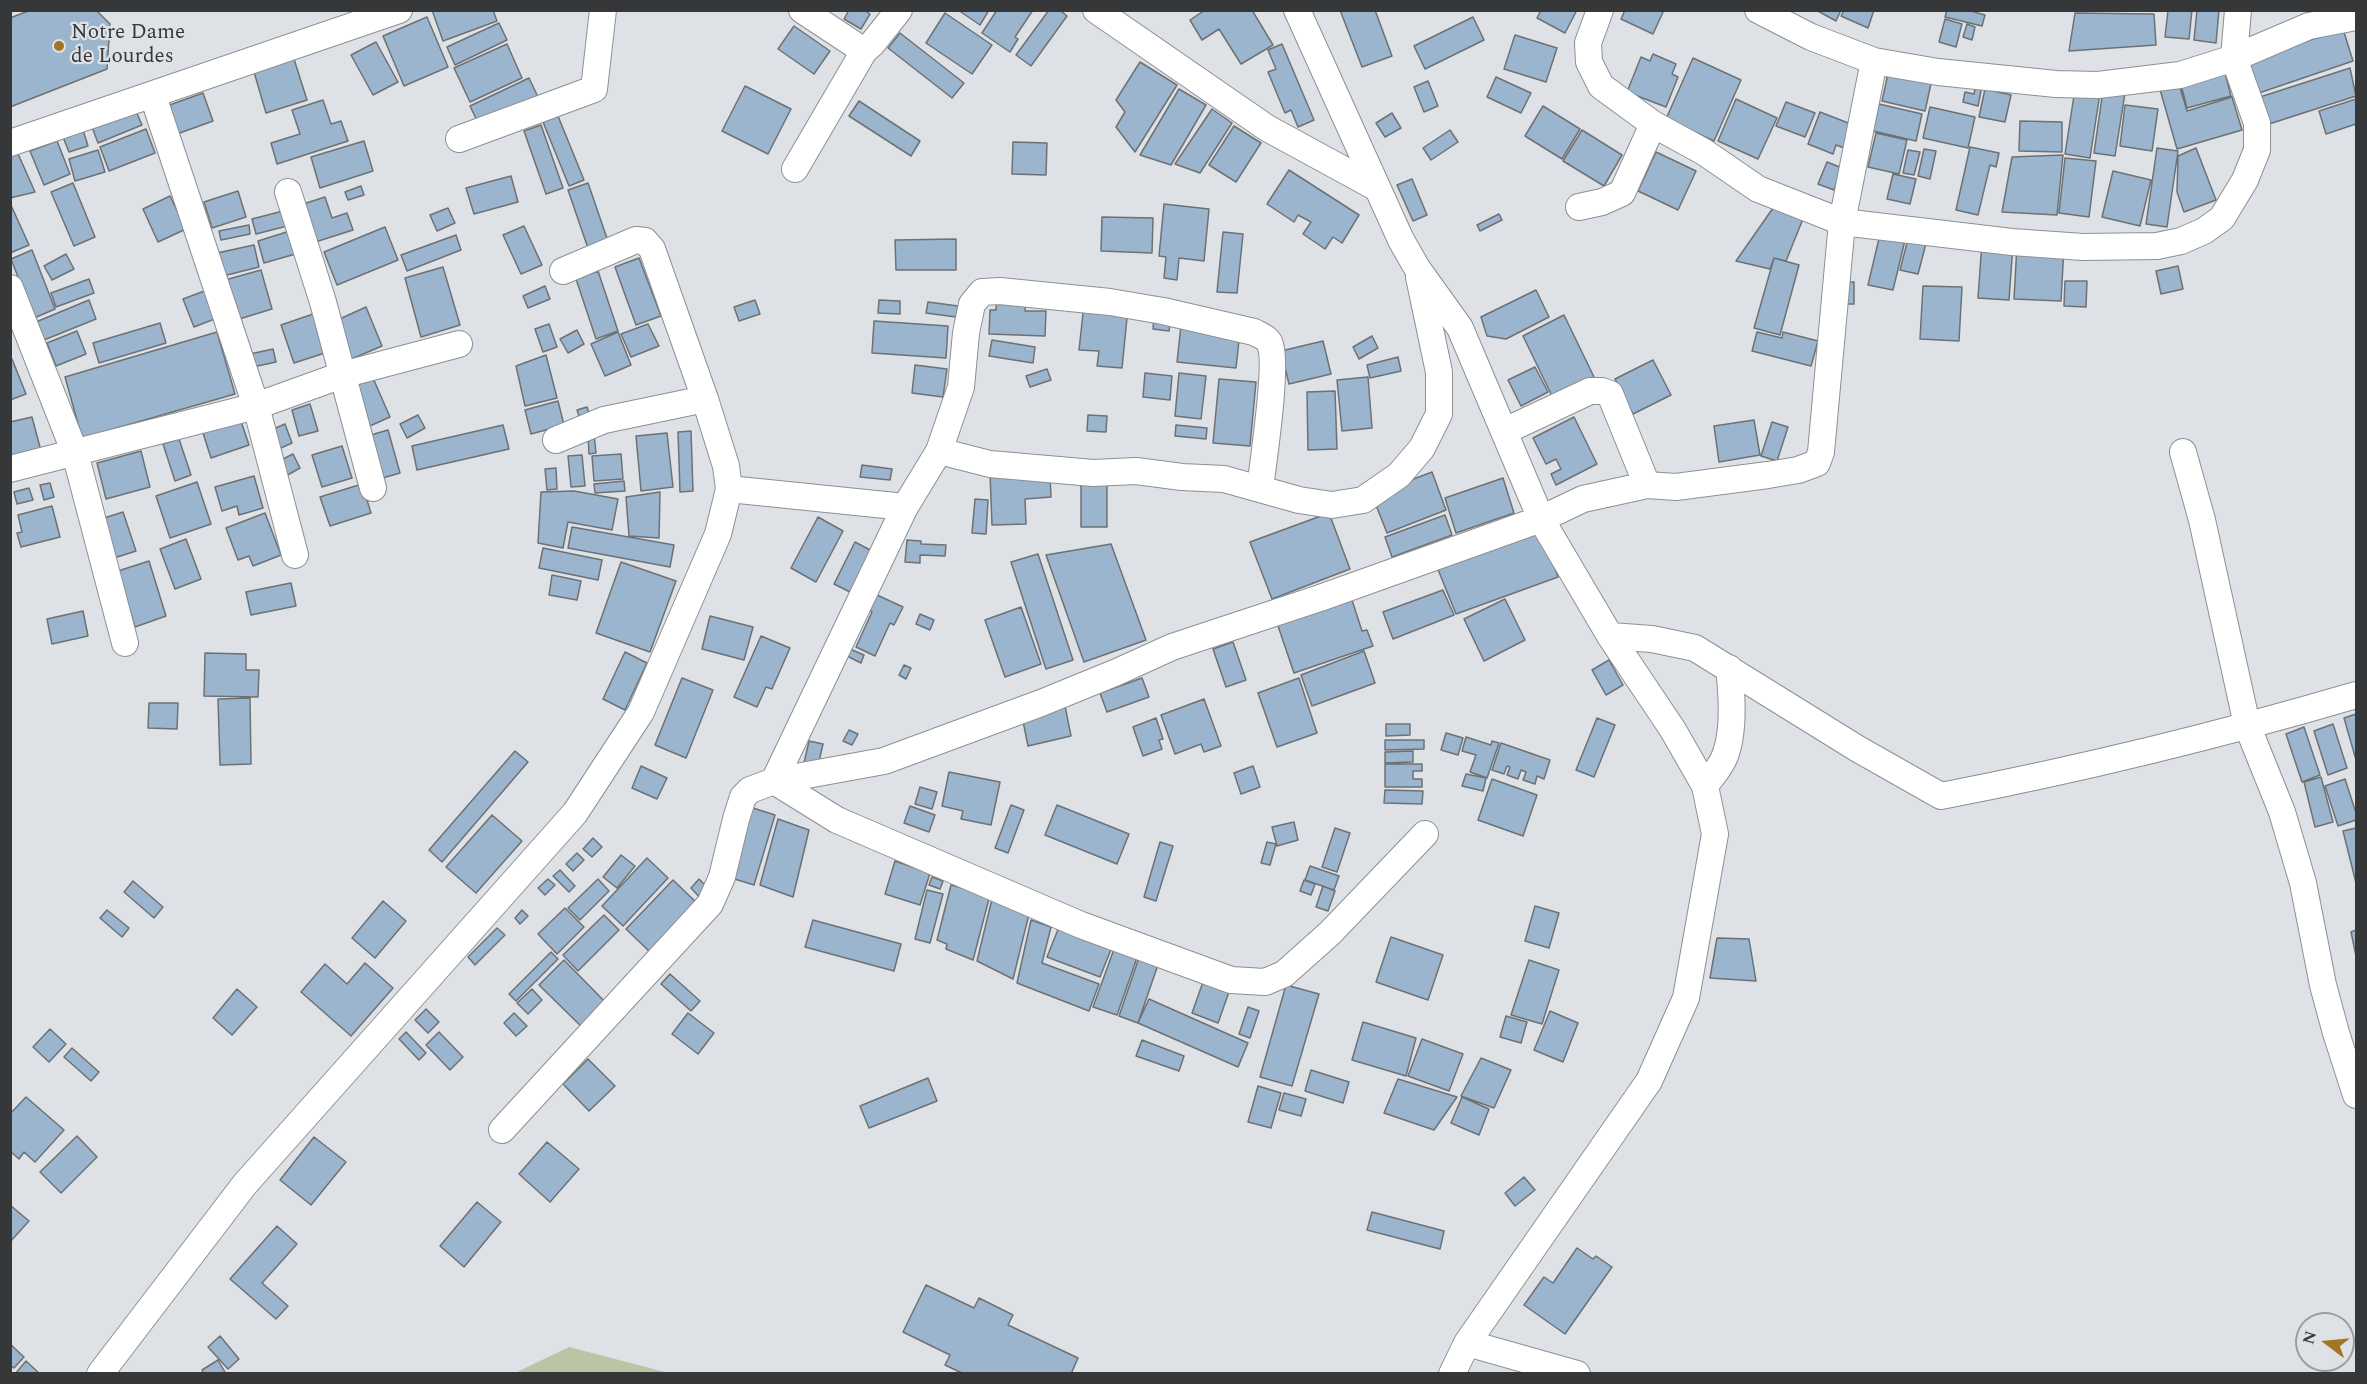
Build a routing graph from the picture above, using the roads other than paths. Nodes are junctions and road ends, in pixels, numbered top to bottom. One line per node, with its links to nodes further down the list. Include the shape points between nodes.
1 (399, 10): 14 (street)
2 (603, 10): 16 (street, via 594,88)
3 (802, 10): 11 (street)
4 (899, 10): 11 (street)
5 (1096, 10): 19 (street, via 1267,128)
6 (1297, 10): 19 (street)
7 (1600, 10): 15 (street, via 1588,43 1588,62 1601,86)
8 (1758, 10): 13 (street, via 1811,37)
9 (2238, 10): 12 (street)
10 (2356, 17): 12 (street, via 2309,26)
11 (864, 51): 18 (street)
12 (2234, 58): 13 (street, via 2180,75 2098,85 1998,79); 22 (street, via 2257,123 2257,150 2246,180 2222,218 2181,241 2157,246 2083,247)
13 (1874, 61): 22 (street)
14 (153, 96): 17 (street); 29 (street)
15 (1653, 124): 21 (street, via 1622,193); 22 (street, via 1704,152 1758,189)
16 (459, 139)
17 (10, 143)
18 (795, 169)
19 (1377, 188): 23 (street)
20 (288, 192): 27 (street)
21 (1579, 207)
22 (1842, 222): 36 (street, via 1817,463 1768,475 1676,487)
23 (1417, 268): 30 (street, via 1460,328); 38 (street, via 1439,372 1439,414 1422,448 1399,475 1363,500 1332,505)
24 (563, 271): 28 (street, via 636,240 645,242 652,249)
25 (10, 288): 34 (street)
26 (459, 344): 27 (street)
27 (342, 375): 29 (street); 37 (street)
28 (705, 399): 31 (street, via 604,420); 39 (street, via 726,466)
29 (256, 406): 34 (street); 42 (street)
30 (1505, 431): 36 (street, via 1590,391 1610,394); 41 (street)
31 (556, 440)
32 (939, 451): 38 (street, via 990,464 1093,473 1136,471 1224,479); 38 (street, via 961,387 972,304 982,292 1110,302 1254,332 1270,343 1268,421); 40 (street)
33 (2183, 452): 47 (street)
34 (75, 453): 35 (street); 44 (street)
35 (10, 469)
36 (1647, 485): 41 (street, via 1583,499)
37 (373, 488)
38 (1260, 488)
39 (729, 489): 40 (street); 54 (street, via 718,534 641,712 575,813 244,1184)
40 (905, 507): 48 (street)
41 (1541, 519): 43 (street); 48 (street, via 1172,647 1041,703 884,761)
42 (295, 555)
43 (1610, 636): 45 (street, via 1695,648); 49 (street)
44 (125, 643)
45 (1729, 668): 47 (street, via 1941,796 2034,778); 49 (street, via 1732,700 1724,758)
46 (2356, 695): 47 (street)
47 (2247, 725): 51 (street, via 2282,812 2303,883 2323,985)
48 (774, 781): 50 (street, via 837,820 1081,925 1231,980 1265,982 1284,974 1330,933); 52 (street, via 750,790 743,797 722,877 710,904)
49 (1705, 786): 53 (street, via 1715,834 1686,998 1649,1081)
50 (1425, 834)
51 (2356, 1095)
52 (502, 1130)
53 (1467, 1342): 55 (street); 56 (street)
54 (100, 1374)
55 (1452, 1374)
56 (1577, 1374)

